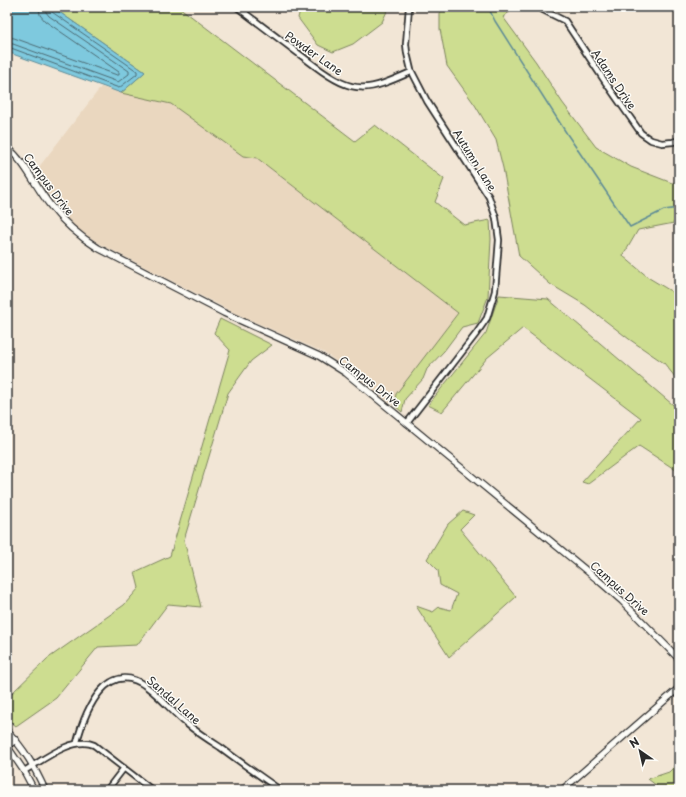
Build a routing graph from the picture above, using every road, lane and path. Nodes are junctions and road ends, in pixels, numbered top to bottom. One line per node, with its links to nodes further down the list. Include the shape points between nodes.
1 (237, 7): 5 (street, Powder Lane)
2 (248, 7): 5 (street)
3 (409, 7): 6 (street, Autumn Lane, via 406,44)
4 (543, 10): 7 (street, Adams Drive, via 565,21 641,133 651,140 668,143)
5 (245, 13): 6 (street, Powder Lane, via 326,75 344,84 369,87)
6 (411, 72): 9 (street, Autumn Lane, via 489,197 496,218 498,240 495,291 487,318)
7 (679, 140)
8 (7, 147): 9 (street, Campus Drive, via 25,167 50,205 86,240 224,313 327,360)
9 (407, 423): 10 (street, Campus Drive, via 598,580)
10 (679, 658)
11 (679, 688): 24 (street)
12 (7, 731): 13 (street)
13 (16, 740): 15 (street); 16 (street)
14 (77, 742): 16 (street); 17 (street, via 89,742); 23 (street, Sandal Lane, via 82,723 100,691 112,680 128,678 147,687 188,725)
15 (7, 747): 18 (street)
16 (34, 765): 18 (street); 20 (street)
17 (124, 768): 21 (street); 22 (street)
18 (24, 771): 19 (street)
19 (34, 790)
20 (45, 790)
21 (107, 790)
22 (152, 790)
23 (280, 790)
24 (562, 790)

